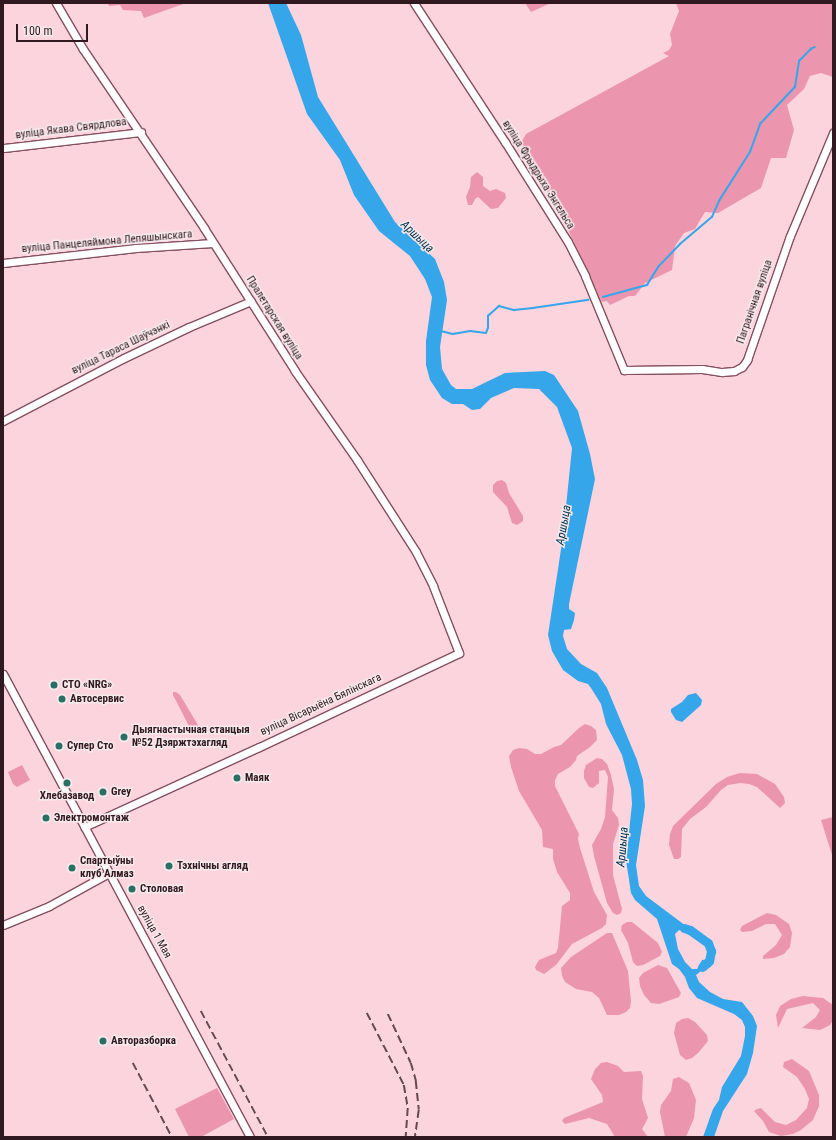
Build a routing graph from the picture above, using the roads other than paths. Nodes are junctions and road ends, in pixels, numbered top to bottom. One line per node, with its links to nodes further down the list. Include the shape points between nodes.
1 (56, 3): 3 (street, Пралетарская вуліца, via 71,30)
2 (414, 3): 9 (street, вуліца Фрыдрыха Энгельса, via 568,242)
3 (141, 132): 5 (street, вуліца Якава Свярдлова); 6 (street, Пралетарская вуліца)
4 (833, 133): 9 (street, Пагранічная вуліца, via 790,236 747,360 742,366 734,371 722,372 702,369)
5 (3, 148)
6 (213, 243): 7 (street, вуліца Панцеляймона Лепяшынскага, via 136,248); 8 (street, Пралетарская вуліца)
7 (3, 263)
8 (251, 301): 10 (street, вуліца Тараса Шаўчэнкі, via 124,358); 11 (street, Пралетарская вуліца, via 416,552 433,586)
9 (624, 370)
10 (3, 421)
11 (459, 653): 13 (street, вуліца Вісарыёна Бялінскага)
12 (3, 674): 13 (street, вуліца 1 Мая)
13 (84, 827): 14 (street, вуліца 1 Мая)
14 (109, 873): 15 (street, via 49,906); 16 (street, вуліца 1 Мая)
15 (3, 925)
16 (250, 1137)

